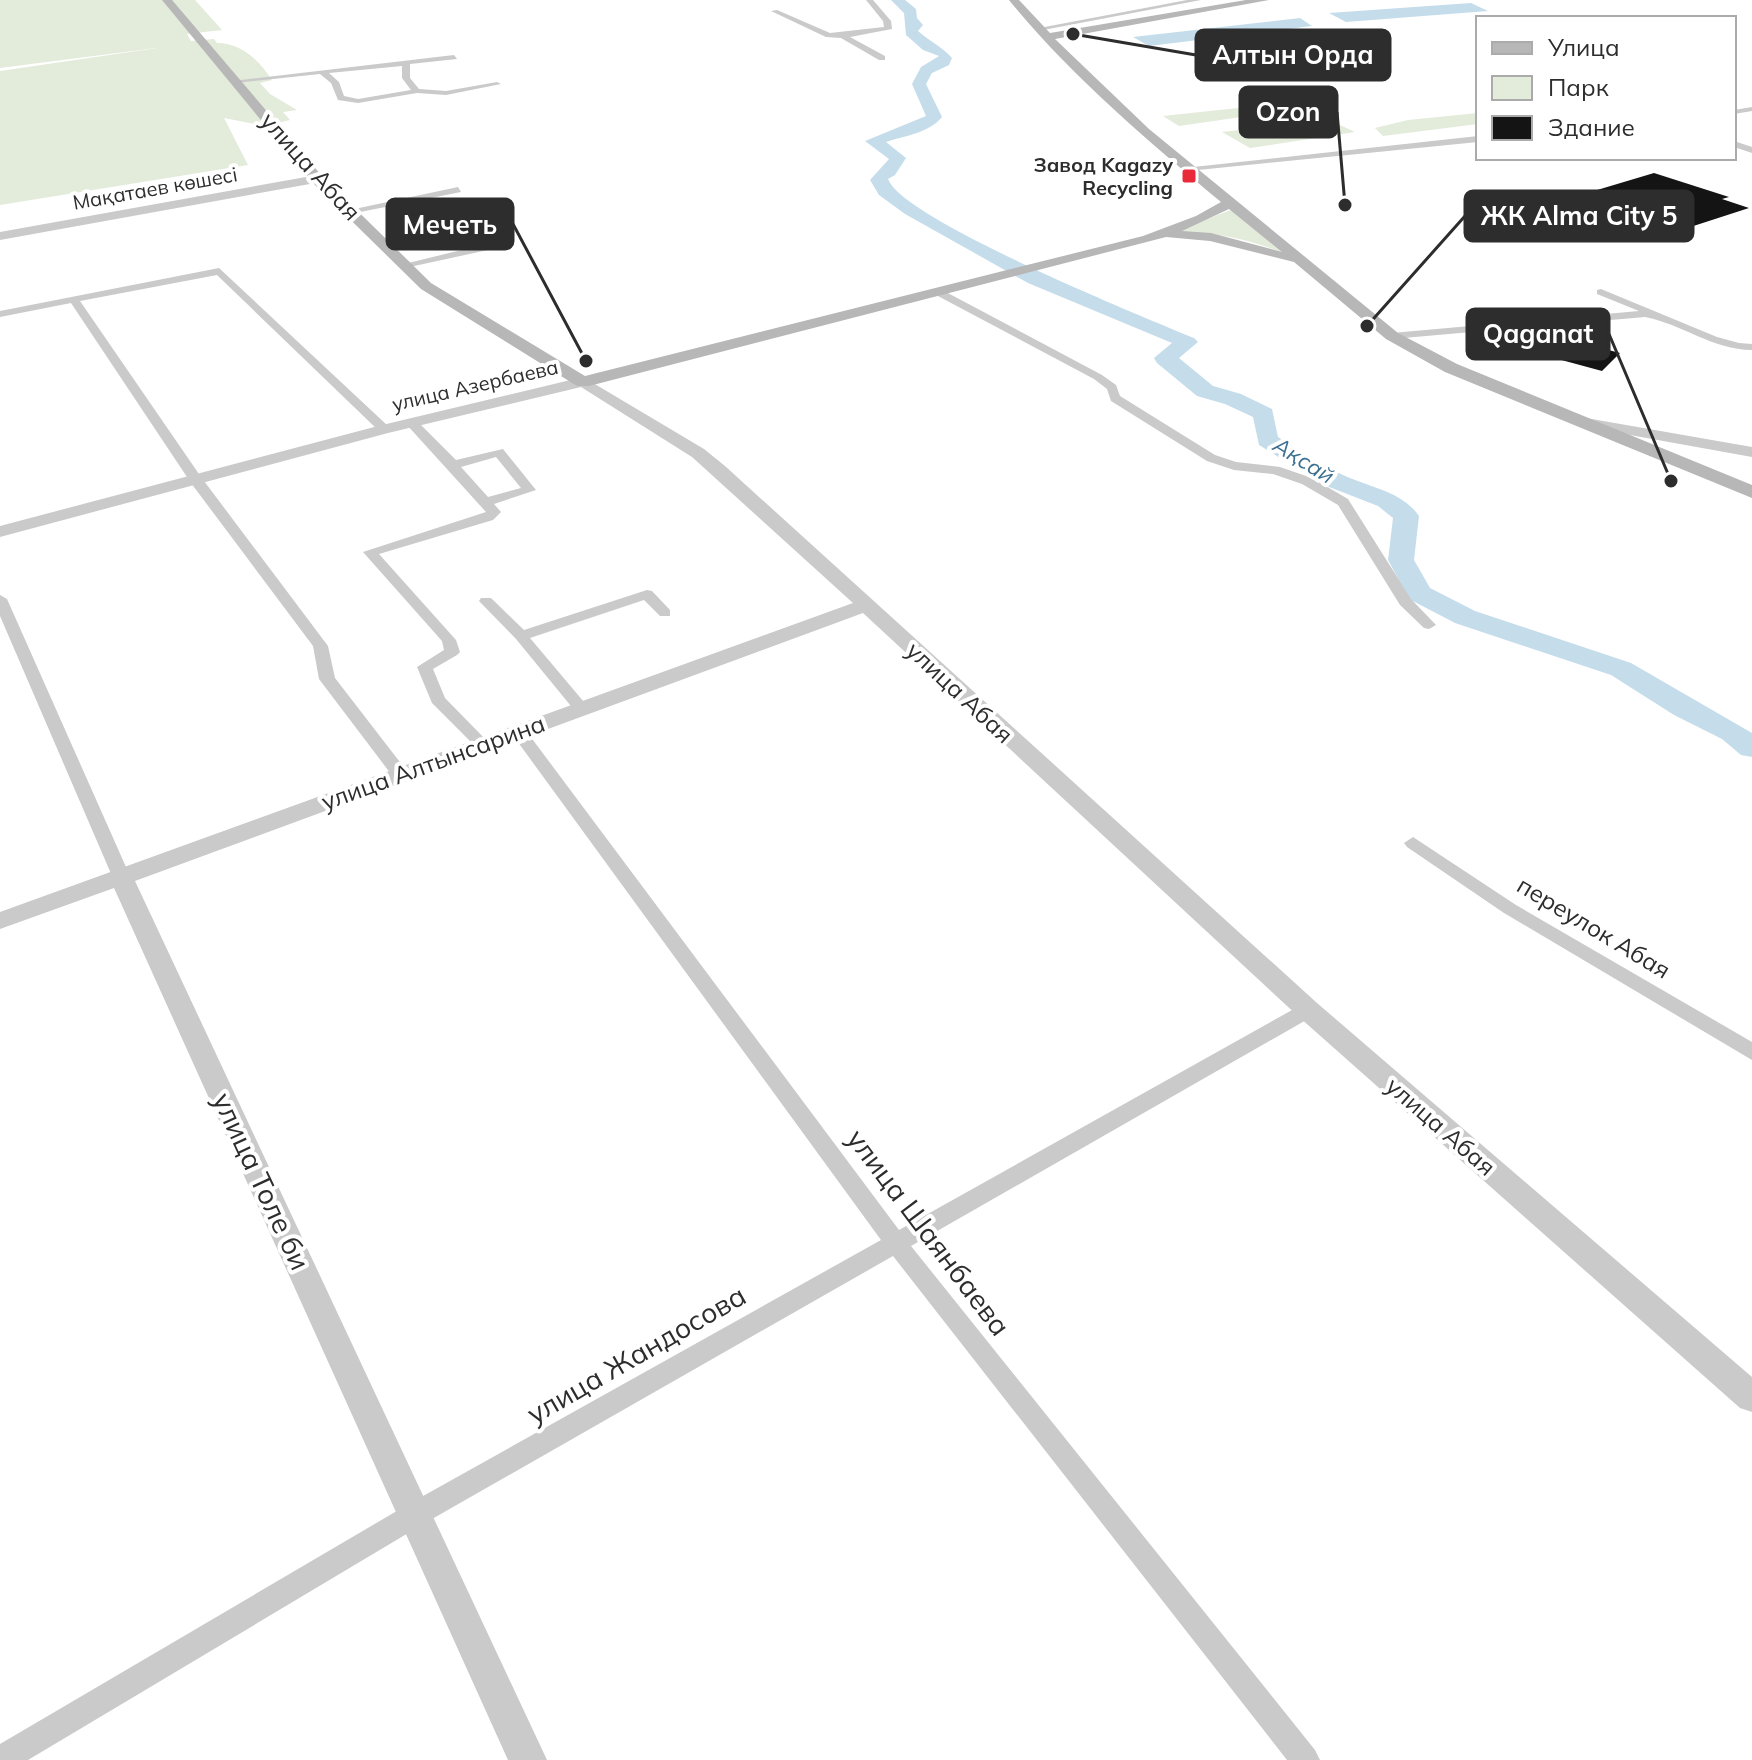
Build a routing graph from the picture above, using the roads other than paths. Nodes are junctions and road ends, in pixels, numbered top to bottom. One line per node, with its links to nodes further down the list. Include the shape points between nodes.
1 (167, 0): 13 (main road, улица Абая)
2 (869, 0): 8 (street, via 888,29)
3 (1014, 0): 7 (main road)
4 (1198, 0): 7 (street)
5 (1264, 0): 7 (main road)
6 (775, 11): 8 (street)
7 (1042, 33): 17 (main road)
8 (843, 36): 10 (street)
9 (454, 57): 11 (street)
10 (882, 58)
11 (394, 62): 12 (street); 15 (street, via 406,64 406,78)
12 (321, 71): 13 (street); 15 (street, via 335,82 341,98 358,101)
13 (236, 81): 18 (main road, улица Абая)
14 (497, 84): 15 (street, via 446,93)
15 (417, 91)
16 (1476, 139): 17 (street)
17 (1188, 168): 20 (main road)
18 (317, 179): 21 (main road, улица Абая); 23 (street, Мақатаев көшесі)
19 (458, 190): 21 (street)
20 (1229, 203): 24 (main road, улица Азербаева); 26 (main road)
21 (350, 211): 25 (main road, улица Абая)
22 (473, 225): 25 (street, via 493,246)
23 (0, 236)
24 (1148, 239): 26 (main road, улица Азербаева, via 1211,237); 28 (main road, улица Азербаева)
25 (405, 265): 34 (main road, улица Абая, via 426,286)
26 (1309, 267): 32 (main road)
27 (1601, 292): 31 (street)
28 (940, 293): 34 (main road, улица Азербаева); 48 (street, via 1098,377 1112,387 1115,398 1211,458 1275,470 1343,502 1405,602)
29 (73, 299): 30 (street); 37 (street, via 219,271); 40 (street)
30 (0, 314)
31 (1665, 317): 32 (street, via 1620,315); 33 (street, via 1732,345)
32 (1392, 336): 36 (main road, via 1451,368)
33 (1752, 347)
34 (583, 382): 35 (street, улица Азербаева); 46 (street, улица Абая, via 698,453)
35 (411, 422): 37 (street, улица Азербаева); 39 (street)
36 (1586, 423): 38 (street); 41 (main road)
37 (384, 429): 40 (street, улица Азербаева)
38 (1752, 452)
39 (453, 465): 42 (street); 42 (street, via 499,452 529,490)
40 (196, 480): 43 (street, улица Азербаева); 53 (street, via 320,646 327,679)
41 (1752, 492)
42 (487, 502): 52 (street, via 494,512 488,517 370,552 449,640 452,652 425,667 438,700)
43 (0, 532)
44 (0, 599): 55 (street, улица Толе би)
45 (486, 601): 49 (street)
46 (866, 605): 50 (street, улица Алтынсарина); 57 (street, улица Абая)
47 (665, 613): 49 (street, via 647,594)
48 (1429, 625)
49 (521, 636): 50 (street)
50 (581, 708): 51 (street, улица Алтынсарина)
51 (518, 731): 52 (street, улица Алтынсарина); 59 (street, улица Шаянбаева)
52 (482, 744): 53 (street, улица Алтынсарина)
53 (400, 774): 55 (street, улица Алтынсарина)
54 (1413, 843): 58 (street, переулок Абая, via 1510,909)
55 (121, 876): 56 (street, улица Алтынсарина); 61 (street, улица Толе би)
56 (0, 921)
57 (1308, 1010): 59 (street, улица Жандосова); 60 (street, улица Абая)
58 (1752, 1052)
59 (895, 1242): 61 (street, улица Жандосова); 64 (street, улица Шаянбаева)
60 (1752, 1397)
61 (416, 1514): 62 (street, улица Жандосова); 63 (street, улица Толе би)
62 (0, 1760)
63 (528, 1760)
64 (1305, 1760)

